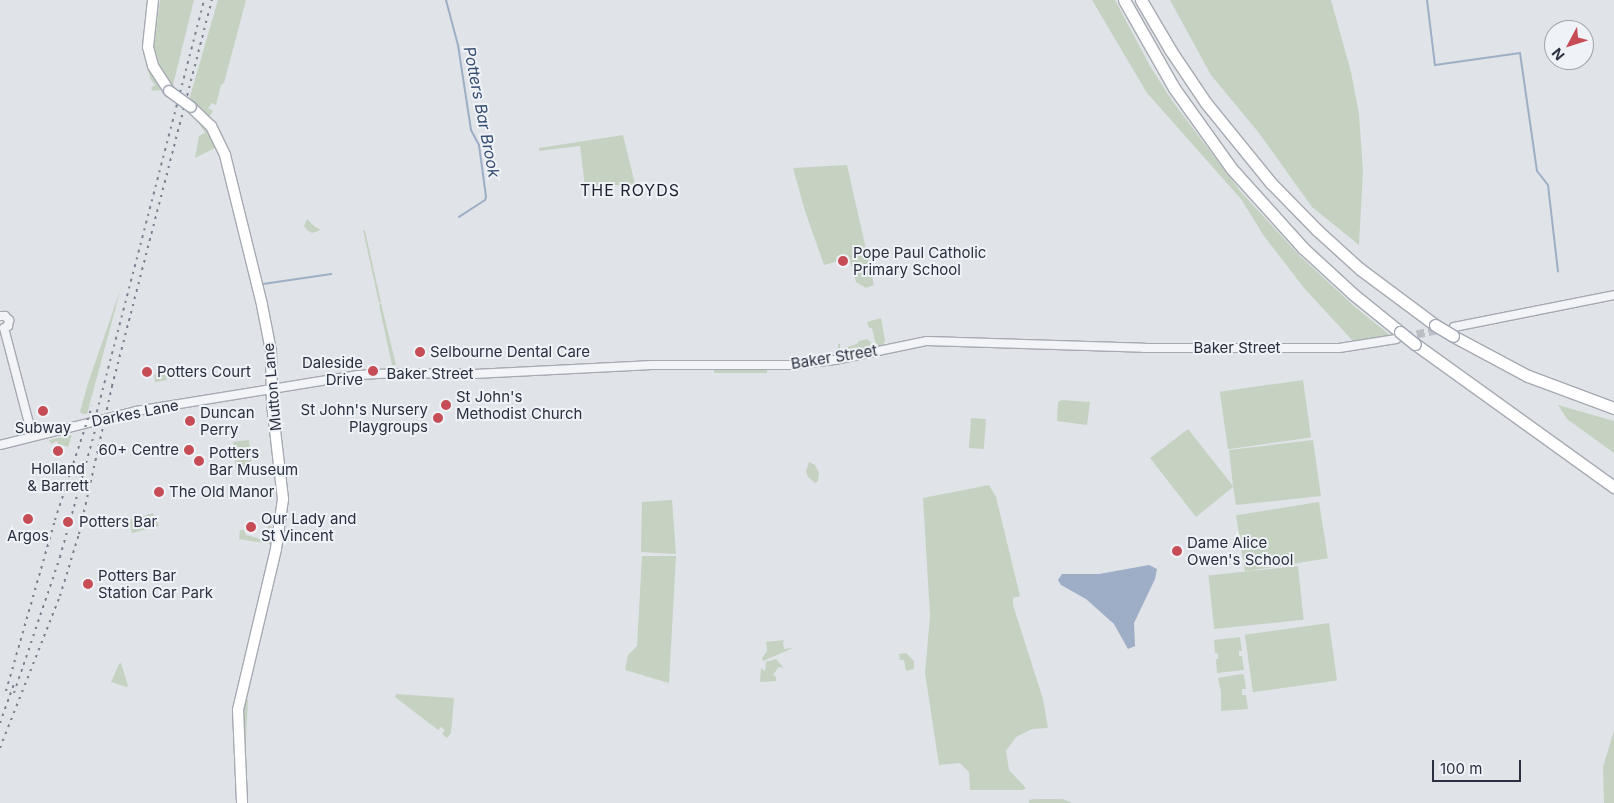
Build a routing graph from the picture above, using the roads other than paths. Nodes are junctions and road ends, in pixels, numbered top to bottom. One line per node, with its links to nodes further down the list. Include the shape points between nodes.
1 (153, 0): 9 (main road, Mutton Lane, bridge, via 149,52 158,76 169,90 211,126 225,155 262,305 271,351)
2 (1124, 0): 8 (highway, via 1174,88 1231,168 1303,248)
3 (1142, 0): 7 (highway, bridge, via 1206,103 1271,183 1360,269 1435,325)
4 (1614, 295): 7 (street)
5 (0, 315): 6 (street, via 9,320 8,326)
6 (2, 328): 11 (street)
7 (1453, 331): 10 (highway, via 1528,376)
8 (1398, 336): 9 (street, Baker Street, via 1339,348 1110,347 927,341 791,366 652,365 474,374 392,373); 13 (highway, bridge, via 1415,344)
9 (272, 388): 11 (street, Darkes Lane, via 136,411); 14 (main road, Mutton Lane, via 283,510 238,710)
10 (1614, 408)
11 (32, 435): 12 (street, Darkes Lane)
12 (0, 445)
13 (1614, 487)
14 (242, 803)

